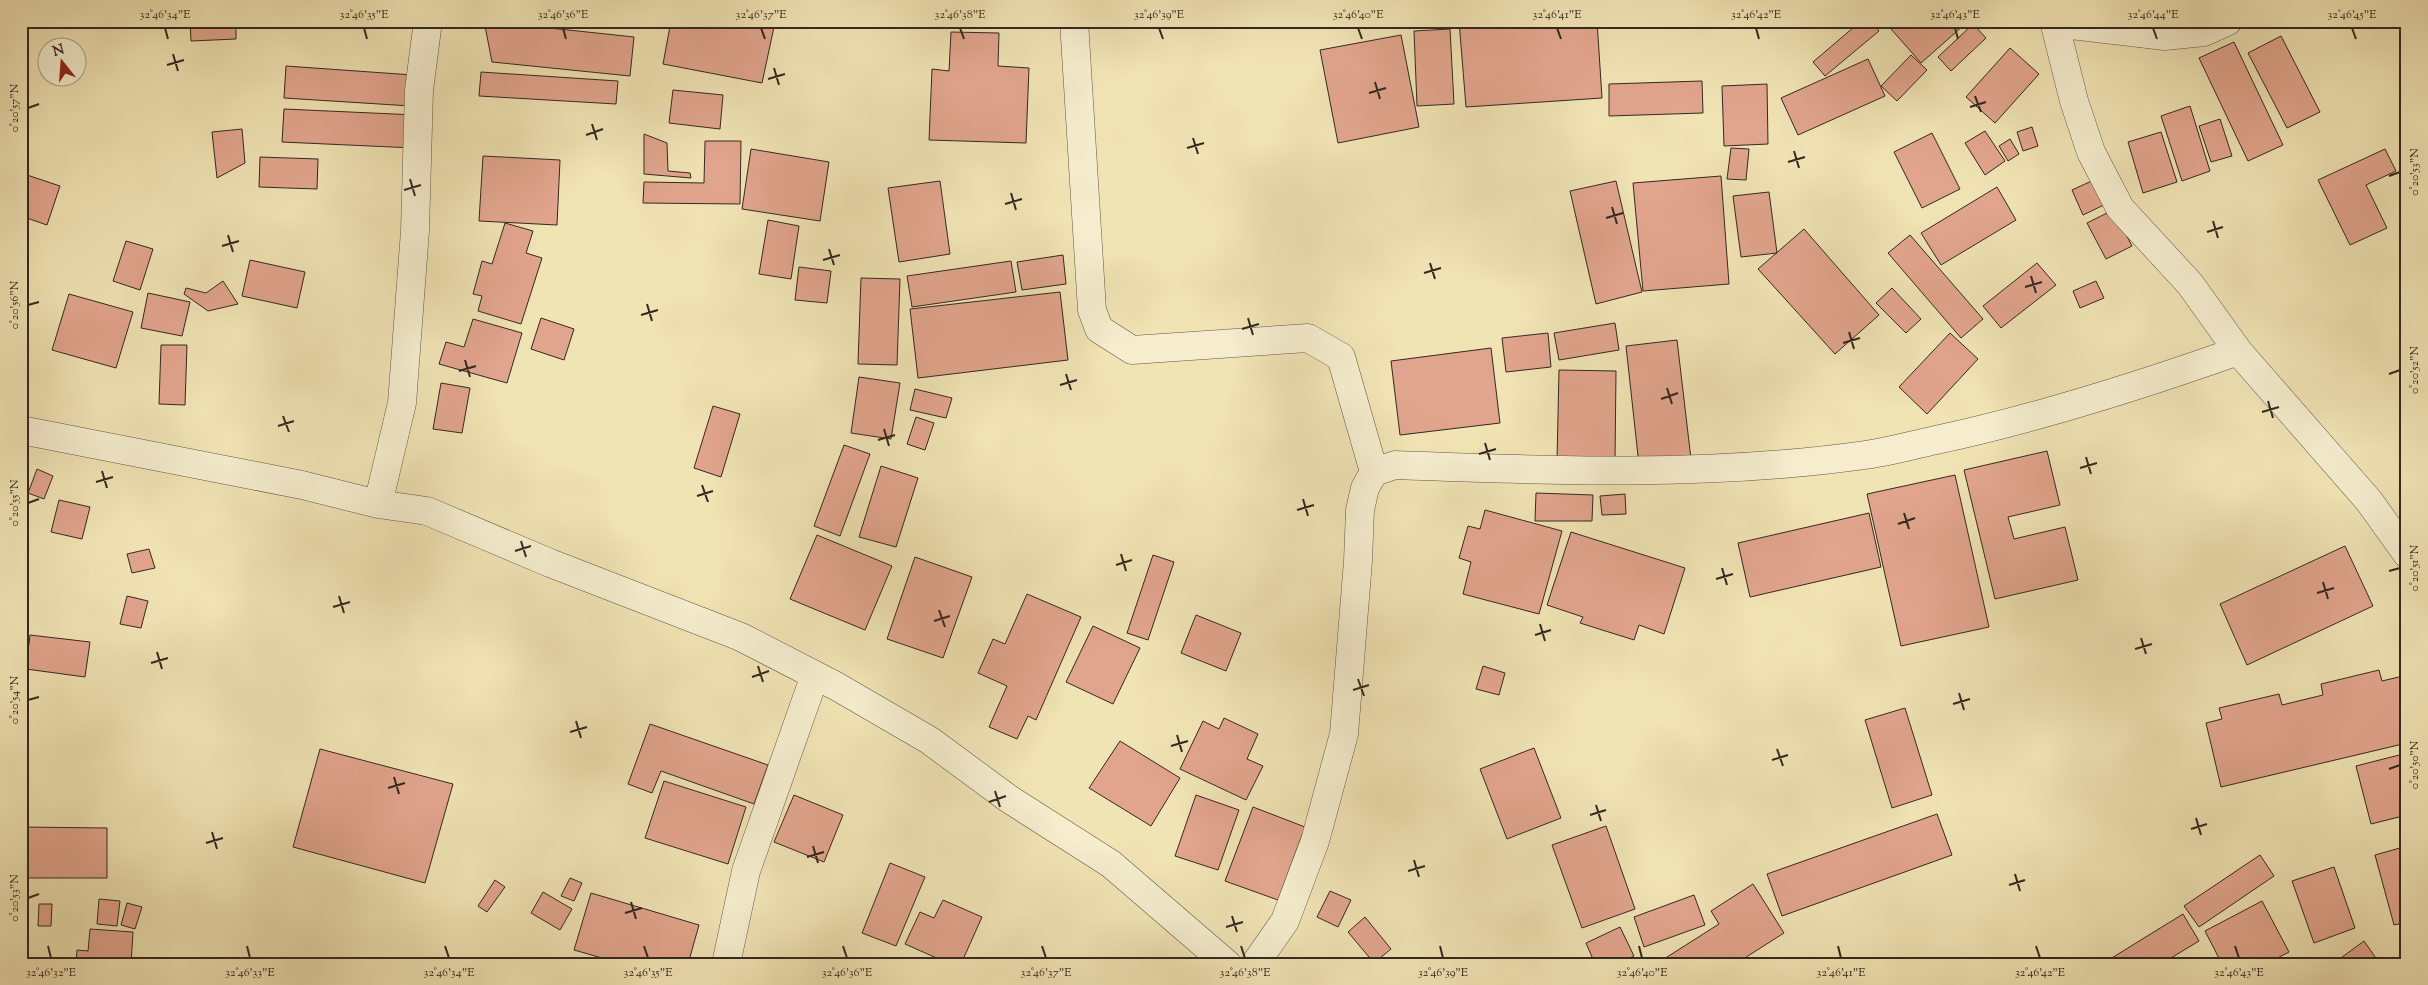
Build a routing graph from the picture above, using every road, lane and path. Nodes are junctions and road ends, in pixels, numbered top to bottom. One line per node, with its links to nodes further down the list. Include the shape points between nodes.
1 (428, 21): 8 (street, via 419,90 415,231 402,403)
2 (1074, 21): 7 (street, via 1092,310 1100,329 1132,350 1308,338 1341,357)
3 (2228, 21): 4 (street, via 2204,32 2165,36)
4 (2054, 22): 5 (street, via 2091,152 2120,208 2190,284)
5 (2238, 351): 7 (street, via 2139,386 1978,431 1868,455 1729,469 1653,472 1395,465); 9 (street, via 2368,501)
6 (21, 430): 8 (street, via 302,485)
7 (1374, 472): 13 (street, via 1365,488 1360,510 1344,734 1315,840 1285,921)
8 (378, 504): 10 (street, via 427,511 740,637)
9 (2407, 554)
10 (815, 675): 11 (street, via 746,871); 12 (street, via 929,740 1009,799 1110,864)
11 (726, 964)
12 (1227, 964)
13 (1255, 964)

